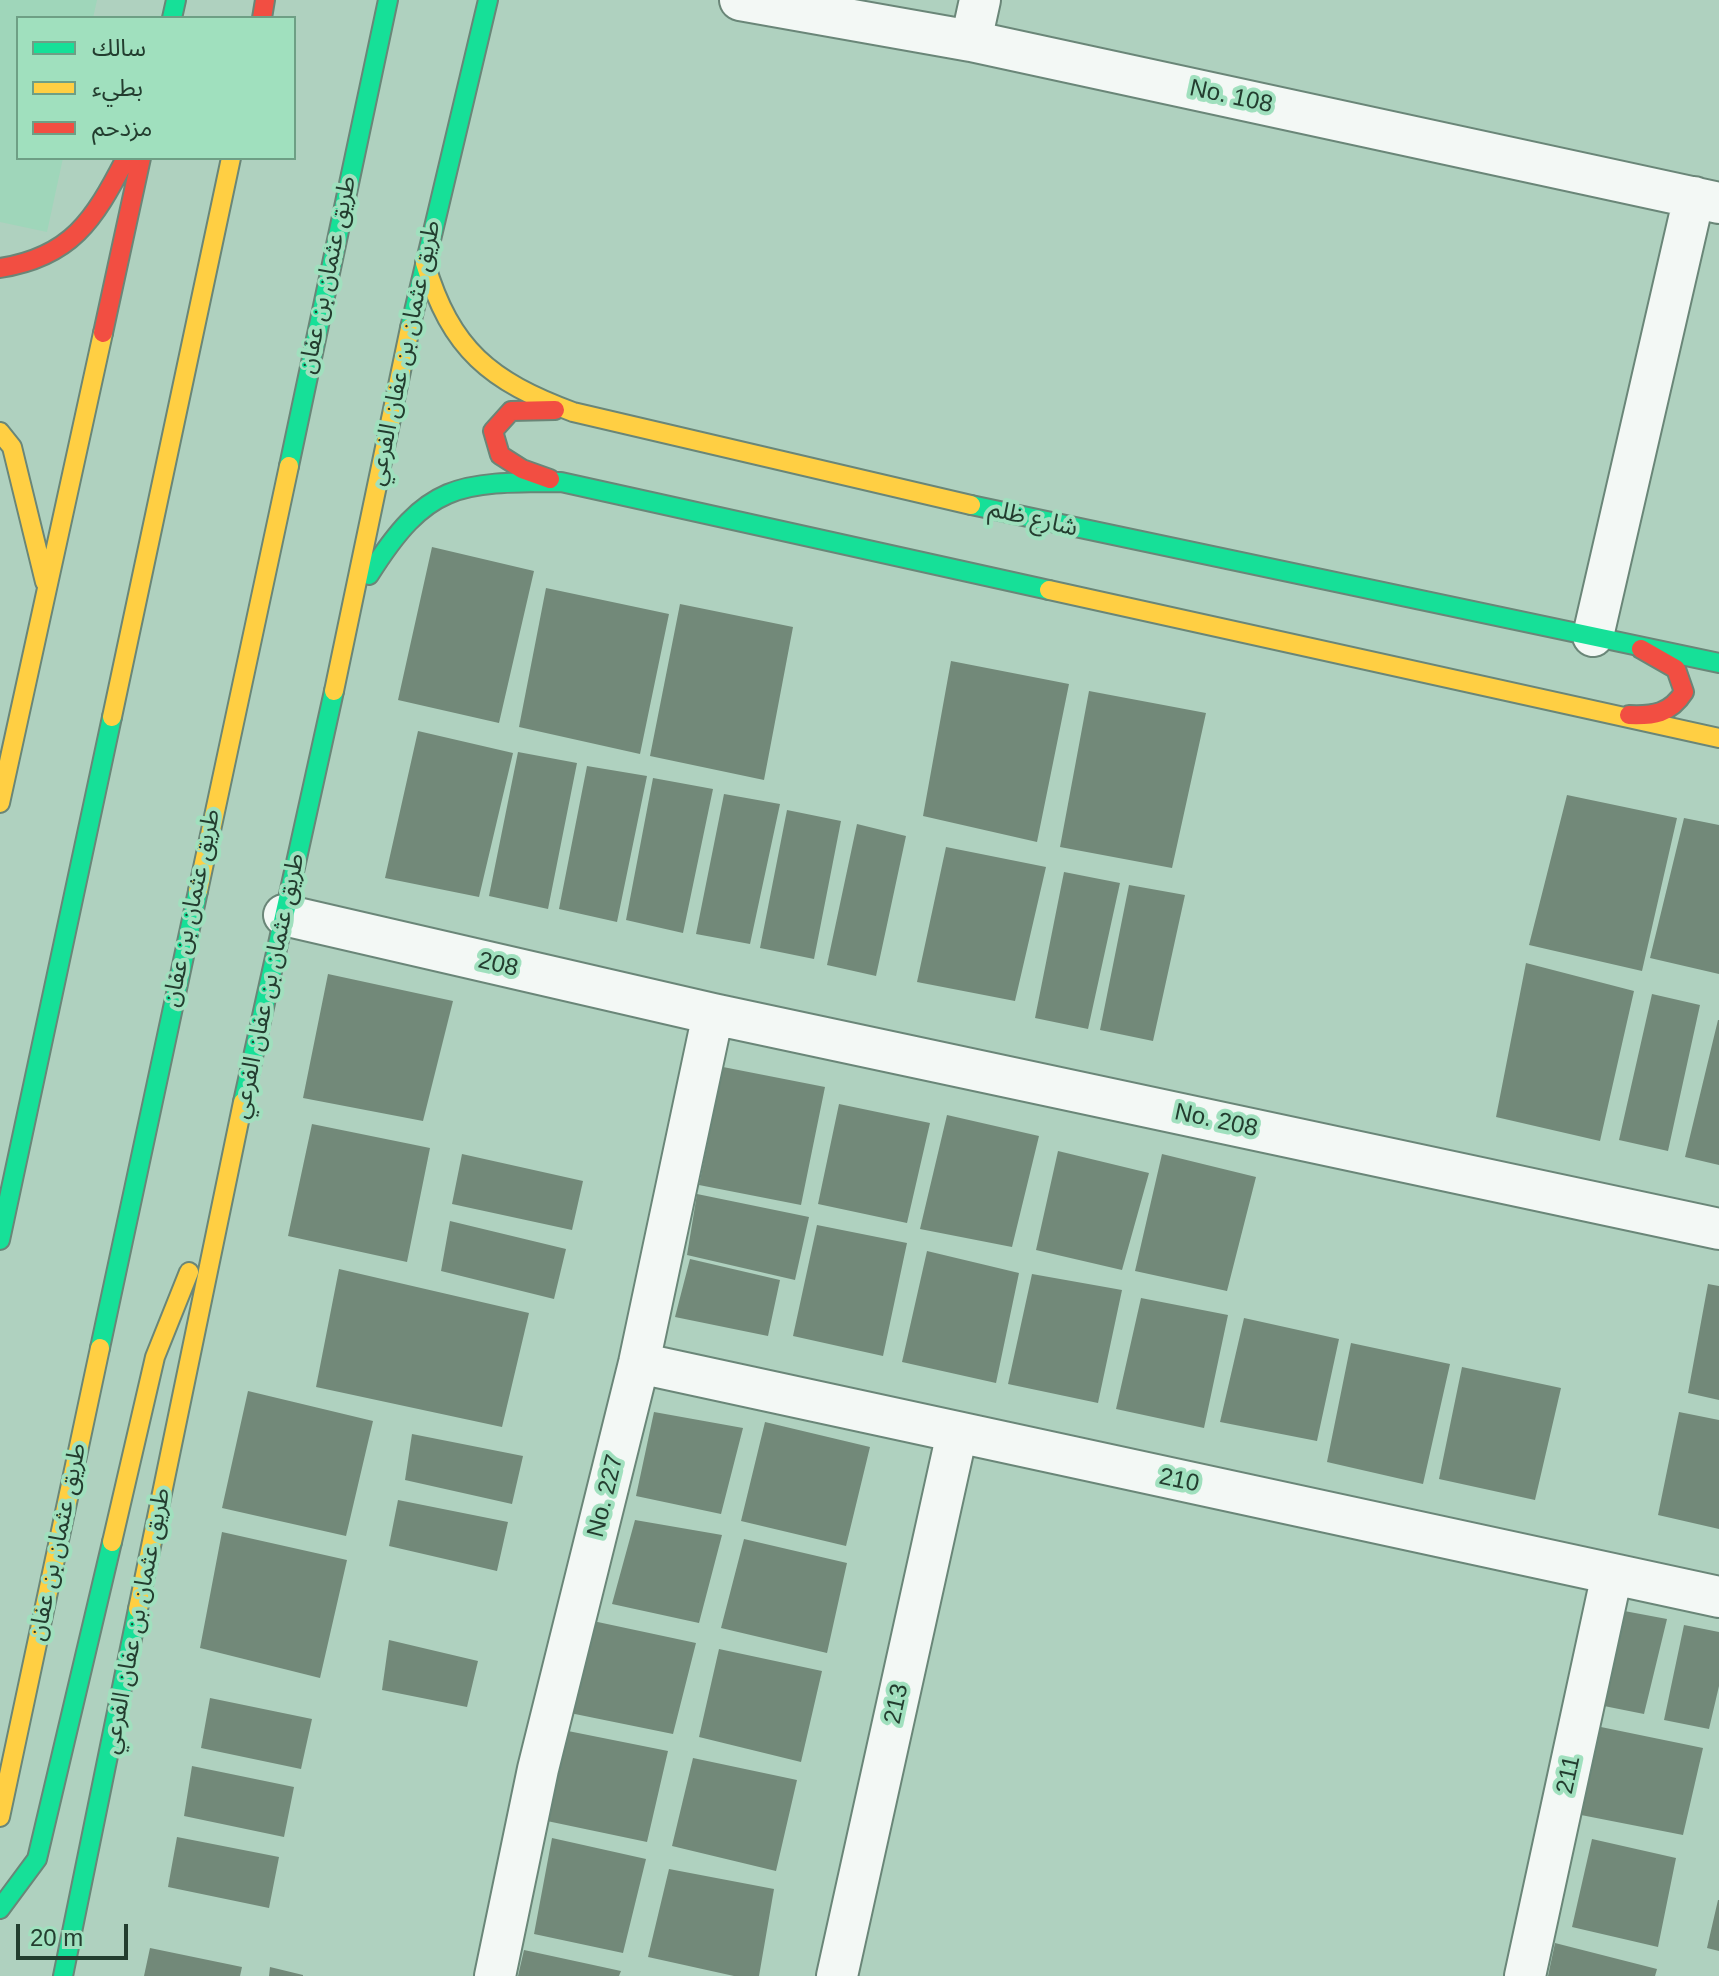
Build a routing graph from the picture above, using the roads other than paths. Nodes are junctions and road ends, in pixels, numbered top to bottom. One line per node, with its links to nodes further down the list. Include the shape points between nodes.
1 (388, 0): 33 (main road, طريق عثمان بن عفان)
2 (488, 0): 10 (main road, طريق عثمان بن عفان الفرعي)
3 (740, 0): 5 (street, No. 108)
4 (980, 0): 5 (street)
5 (971, 41): 9 (street, No. 108)
6 (125, 160): 11 (main road, via 99,212 65,247 27,266)
7 (141, 160): 15 (main road)
8 (231, 160): 28 (main road)
9 (1706, 200): 17 (street)
10 (424, 258): 12 (main road, شارع ظلم, via 444,320 485,372 510,388); 16 (main road, طريق عثمان بن عفان الفرعي)
11 (0, 268)
12 (573, 412): 14 (main road, via 508,409 493,431 500,455 510,463); 17 (main road, شارع ظلم, via 1080,530)
13 (0, 432): 15 (main road, via 12,447)
14 (561, 482): 16 (main road, via 475,482 451,488 407,518); 20 (main road)
15 (48, 595): 23 (main road)
16 (354, 601): 24 (main road, طريق عثمان بن عفان الفرعي)
17 (1612, 640): 18 (main road, شارع ظلم); 20 (main road, via 1676,669 1684,692 1665,714)
18 (1719, 663)
19 (1706, 693): 21 (main road)
20 (1623, 714): 22 (main road)
21 (1719, 731)
22 (1719, 738)
23 (0, 803)
24 (284, 915): 25 (street, 208); 26 (main road, طريق عثمان بن عفان الفرعي)
25 (713, 1014): 27 (street, No. 208); 29 (street, No. 227)
26 (219, 1212): 34 (main road, via 169,1315 155,1357 37,1859); 35 (main road, طريق عثمان بن عفان الفرعي)
27 (1719, 1229)
28 (0, 1240)
29 (639, 1363): 30 (street, 210); 36 (street, No. 227, via 538,1769)
30 (957, 1433): 31 (street, 210); 37 (street, 213)
31 (1612, 1574): 32 (street, 210); 38 (street, 211)
32 (1719, 1597)
33 (0, 1817)
34 (0, 1909)
35 (63, 1976)
36 (495, 1976)
37 (837, 1976)
38 (1525, 1976)

